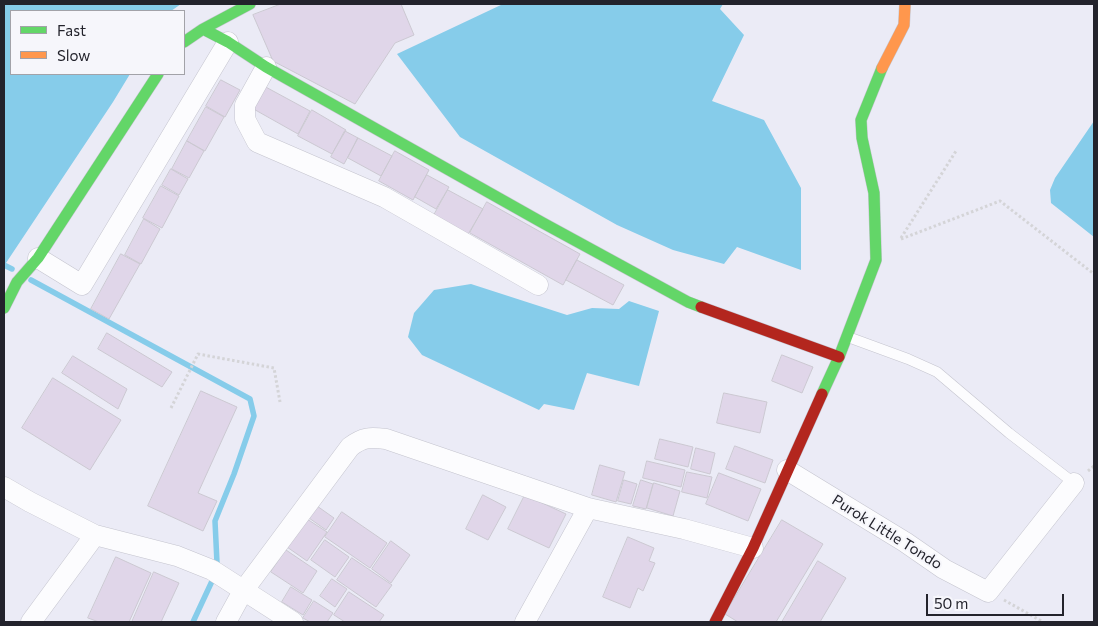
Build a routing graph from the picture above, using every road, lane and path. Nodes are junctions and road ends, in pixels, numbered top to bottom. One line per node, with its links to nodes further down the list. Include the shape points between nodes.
1 (250, 4): 3 (street)
2 (905, 4): 11 (street, via 904,25 861,120 874,193)
3 (203, 29): 4 (street); 5 (street)
4 (185, 41)
5 (228, 42): 6 (street); 10 (street, via 82,285)
6 (266, 67): 13 (street, via 245,105 245,120 257,142 384,197); 16 (street, via 688,302)
7 (157, 75): 10 (street)
8 (956, 152): 9 (path)
9 (901, 238): 11 (path); 12 (path, via 1000,201)
10 (38, 258): 14 (street, via 18,282)
11 (876, 260): 15 (street)
12 (1094, 274)
13 (538, 285)
14 (4, 308)
15 (848, 337): 16 (street); 20 (lane, via 937,372)
16 (839, 357): 19 (street)
17 (280, 402): 18 (path, via 274,368 198,354)
18 (171, 408)
19 (787, 470): 24 (street); 26 (street, Purok Little Tondo, via 944,569)
20 (1074, 483): 26 (street)
21 (4, 487): 23 (street)
22 (588, 508): 24 (street); 25 (street, via 386,439 360,439 350,447); 30 (street)
23 (95, 535): 25 (street, via 177,556 212,570); 27 (street)
24 (753, 548): 31 (street)
25 (243, 591): 28 (street); 29 (street)
26 (988, 592): 32 (path)
27 (31, 622)
28 (226, 622)
29 (293, 622)
30 (525, 622)
31 (715, 622)
32 (1044, 622)

